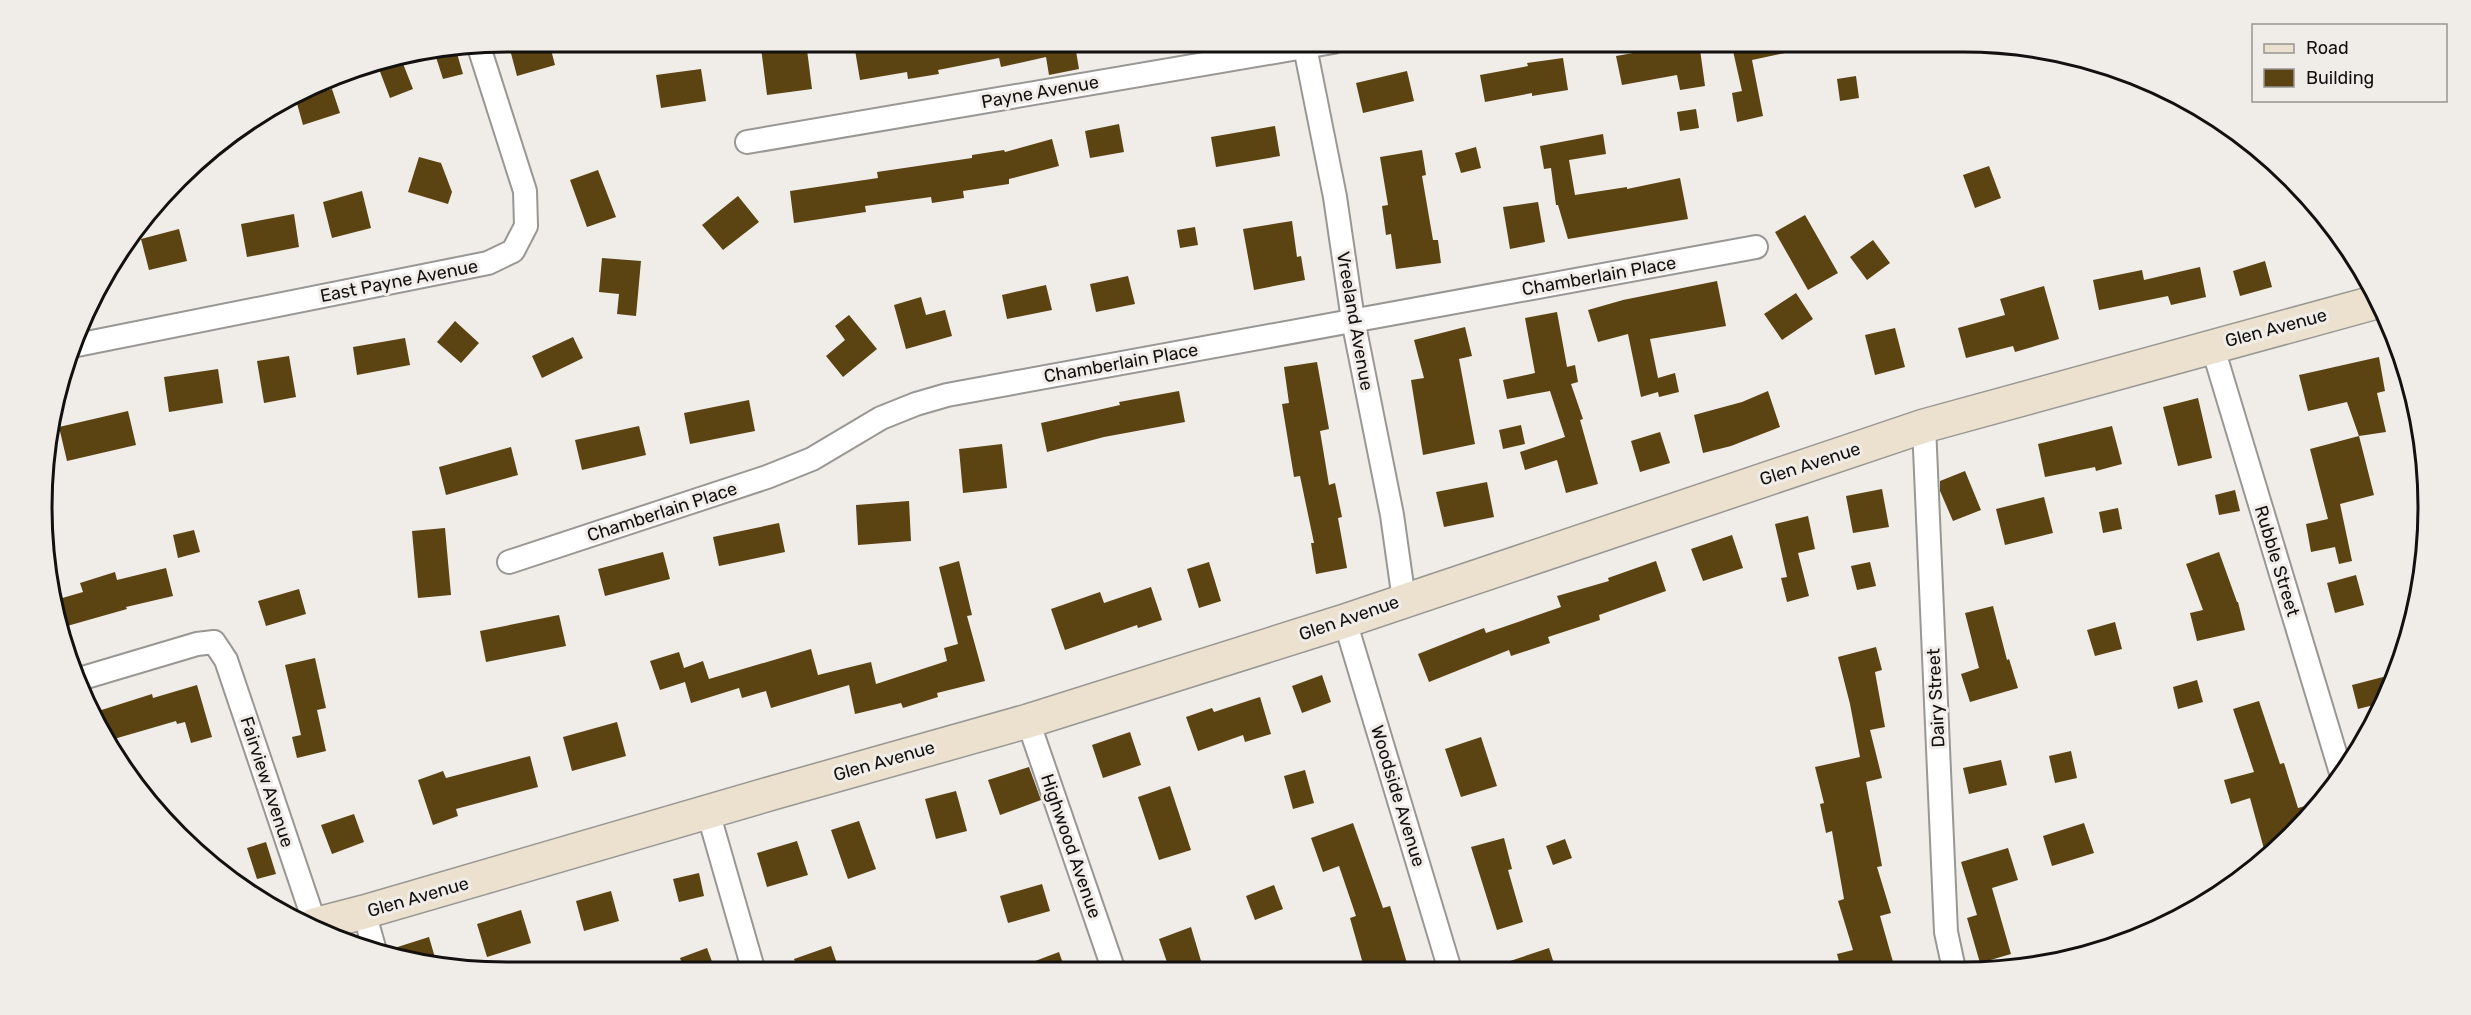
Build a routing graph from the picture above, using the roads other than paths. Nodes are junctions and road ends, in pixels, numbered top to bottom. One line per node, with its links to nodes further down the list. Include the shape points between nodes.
1 (1259, 52): 4 (street, Payne Avenue)
2 (1307, 52): 7 (street, Vreeland Avenue, via 1335,197)
3 (481, 53): 8 (street, East Payne Avenue, via 525,190 526,226 513,251 488,263)
4 (747, 142)
5 (1756, 247): 7 (street, Chamberlain Place)
6 (2371, 303): 9 (street, Glen Avenue)
7 (1353, 321): 11 (street, Chamberlain Place, via 916,404 881,418 812,459 767,477); 12 (street, Vreeland Avenue, via 1392,515)
8 (83, 344)
9 (2212, 345): 10 (street, Glen Avenue); 16 (street, Rubble Street)
10 (1924, 426): 12 (street, Glen Avenue); 25 (street, Dairy Street, via 1946,932)
11 (509, 562)
12 (1404, 600): 13 (street, Glen Avenue)
13 (1345, 621): 15 (street, Glen Avenue); 24 (street, Woodside Avenue)
14 (85, 677): 19 (street, Fairview Avenue, via 214,642 226,660)
15 (1028, 721): 17 (street, Glen Avenue); 23 (street, Highwood Avenue)
16 (2339, 765)
17 (708, 812): 18 (street, Glen Avenue); 22 (street)
18 (364, 912): 20 (street, Glen Avenue); 21 (street)
19 (312, 919)
20 (320, 922)
21 (372, 942)
22 (751, 962)
23 (1111, 962)
24 (1448, 962)
25 (1952, 962)

